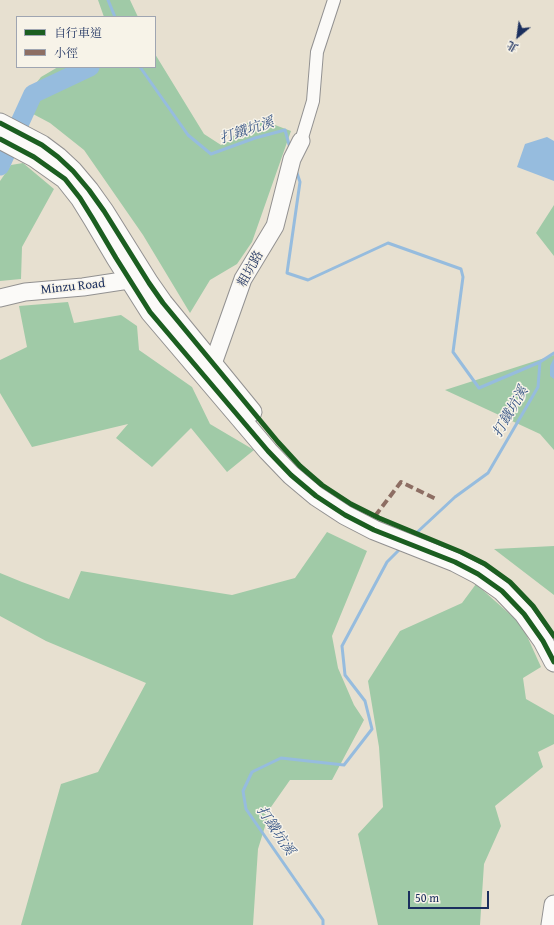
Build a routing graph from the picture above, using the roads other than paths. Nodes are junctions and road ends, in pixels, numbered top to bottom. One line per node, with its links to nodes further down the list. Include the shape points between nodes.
1 (334, 0): 3 (street, via 317,52 313,101)
2 (9, 134): 4 (main road, via 34,157 65,179)
3 (301, 141): 6 (street, 粗坑路, via 292,159 275,226 243,279)
4 (138, 279): 5 (street, Minzu Road, via 25,292); 6 (main road, via 150,312)
5 (0, 298)
6 (211, 371): 7 (main road, via 300,466 322,485)
7 (412, 539): 8 (main road, via 461,552 485,564 510,582 533,606); 9 (main road, via 478,574 502,591 524,614)
8 (554, 636)
9 (554, 662)
10 (554, 905): 11 (main road)
11 (551, 925)

